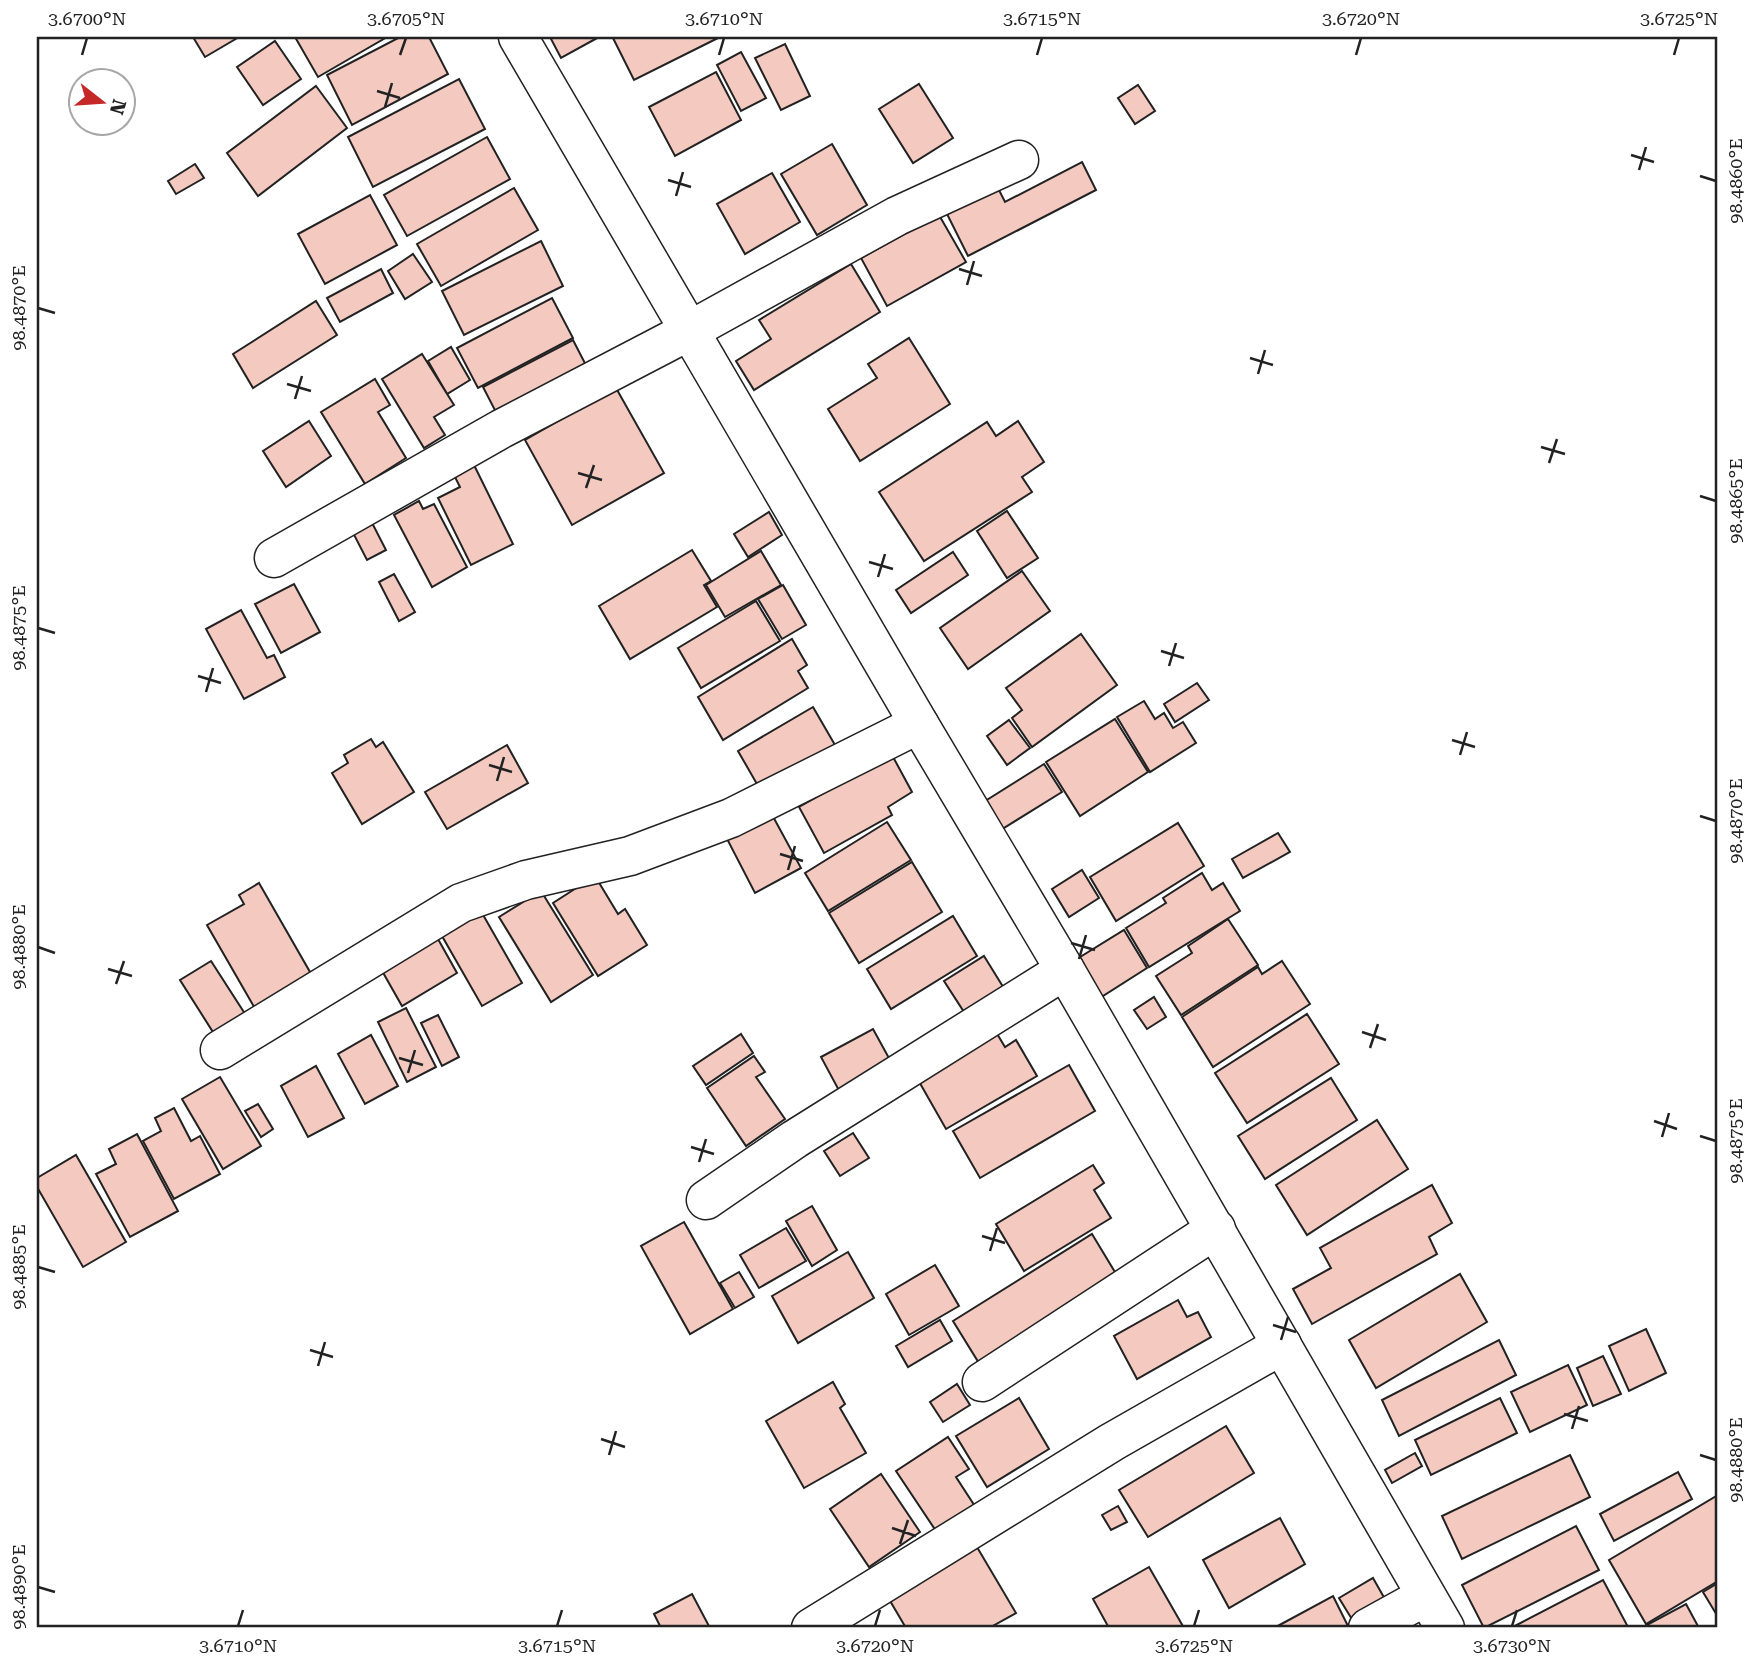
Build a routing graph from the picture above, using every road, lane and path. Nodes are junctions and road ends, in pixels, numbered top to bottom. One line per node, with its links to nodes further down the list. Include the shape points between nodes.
1 (518, 37): 3 (street)
2 (1019, 160): 3 (street, via 897,216)
3 (689, 331): 4 (street, via 501,429); 5 (street)
4 (274, 558)
5 (919, 724): 6 (street); 7 (street, via 731,818 630,856 526,880 461,903)
6 (1065, 970): 8 (street); 9 (street)
7 (220, 1050)
8 (706, 1200)
9 (1216, 1229): 10 (street); 11 (street)
10 (1282, 1345): 12 (street); 13 (street, via 1112,1442)
11 (982, 1382)
12 (1426, 1595): 14 (street); 15 (street)
13 (811, 1628)
14 (1368, 1628)
15 (1445, 1628)

